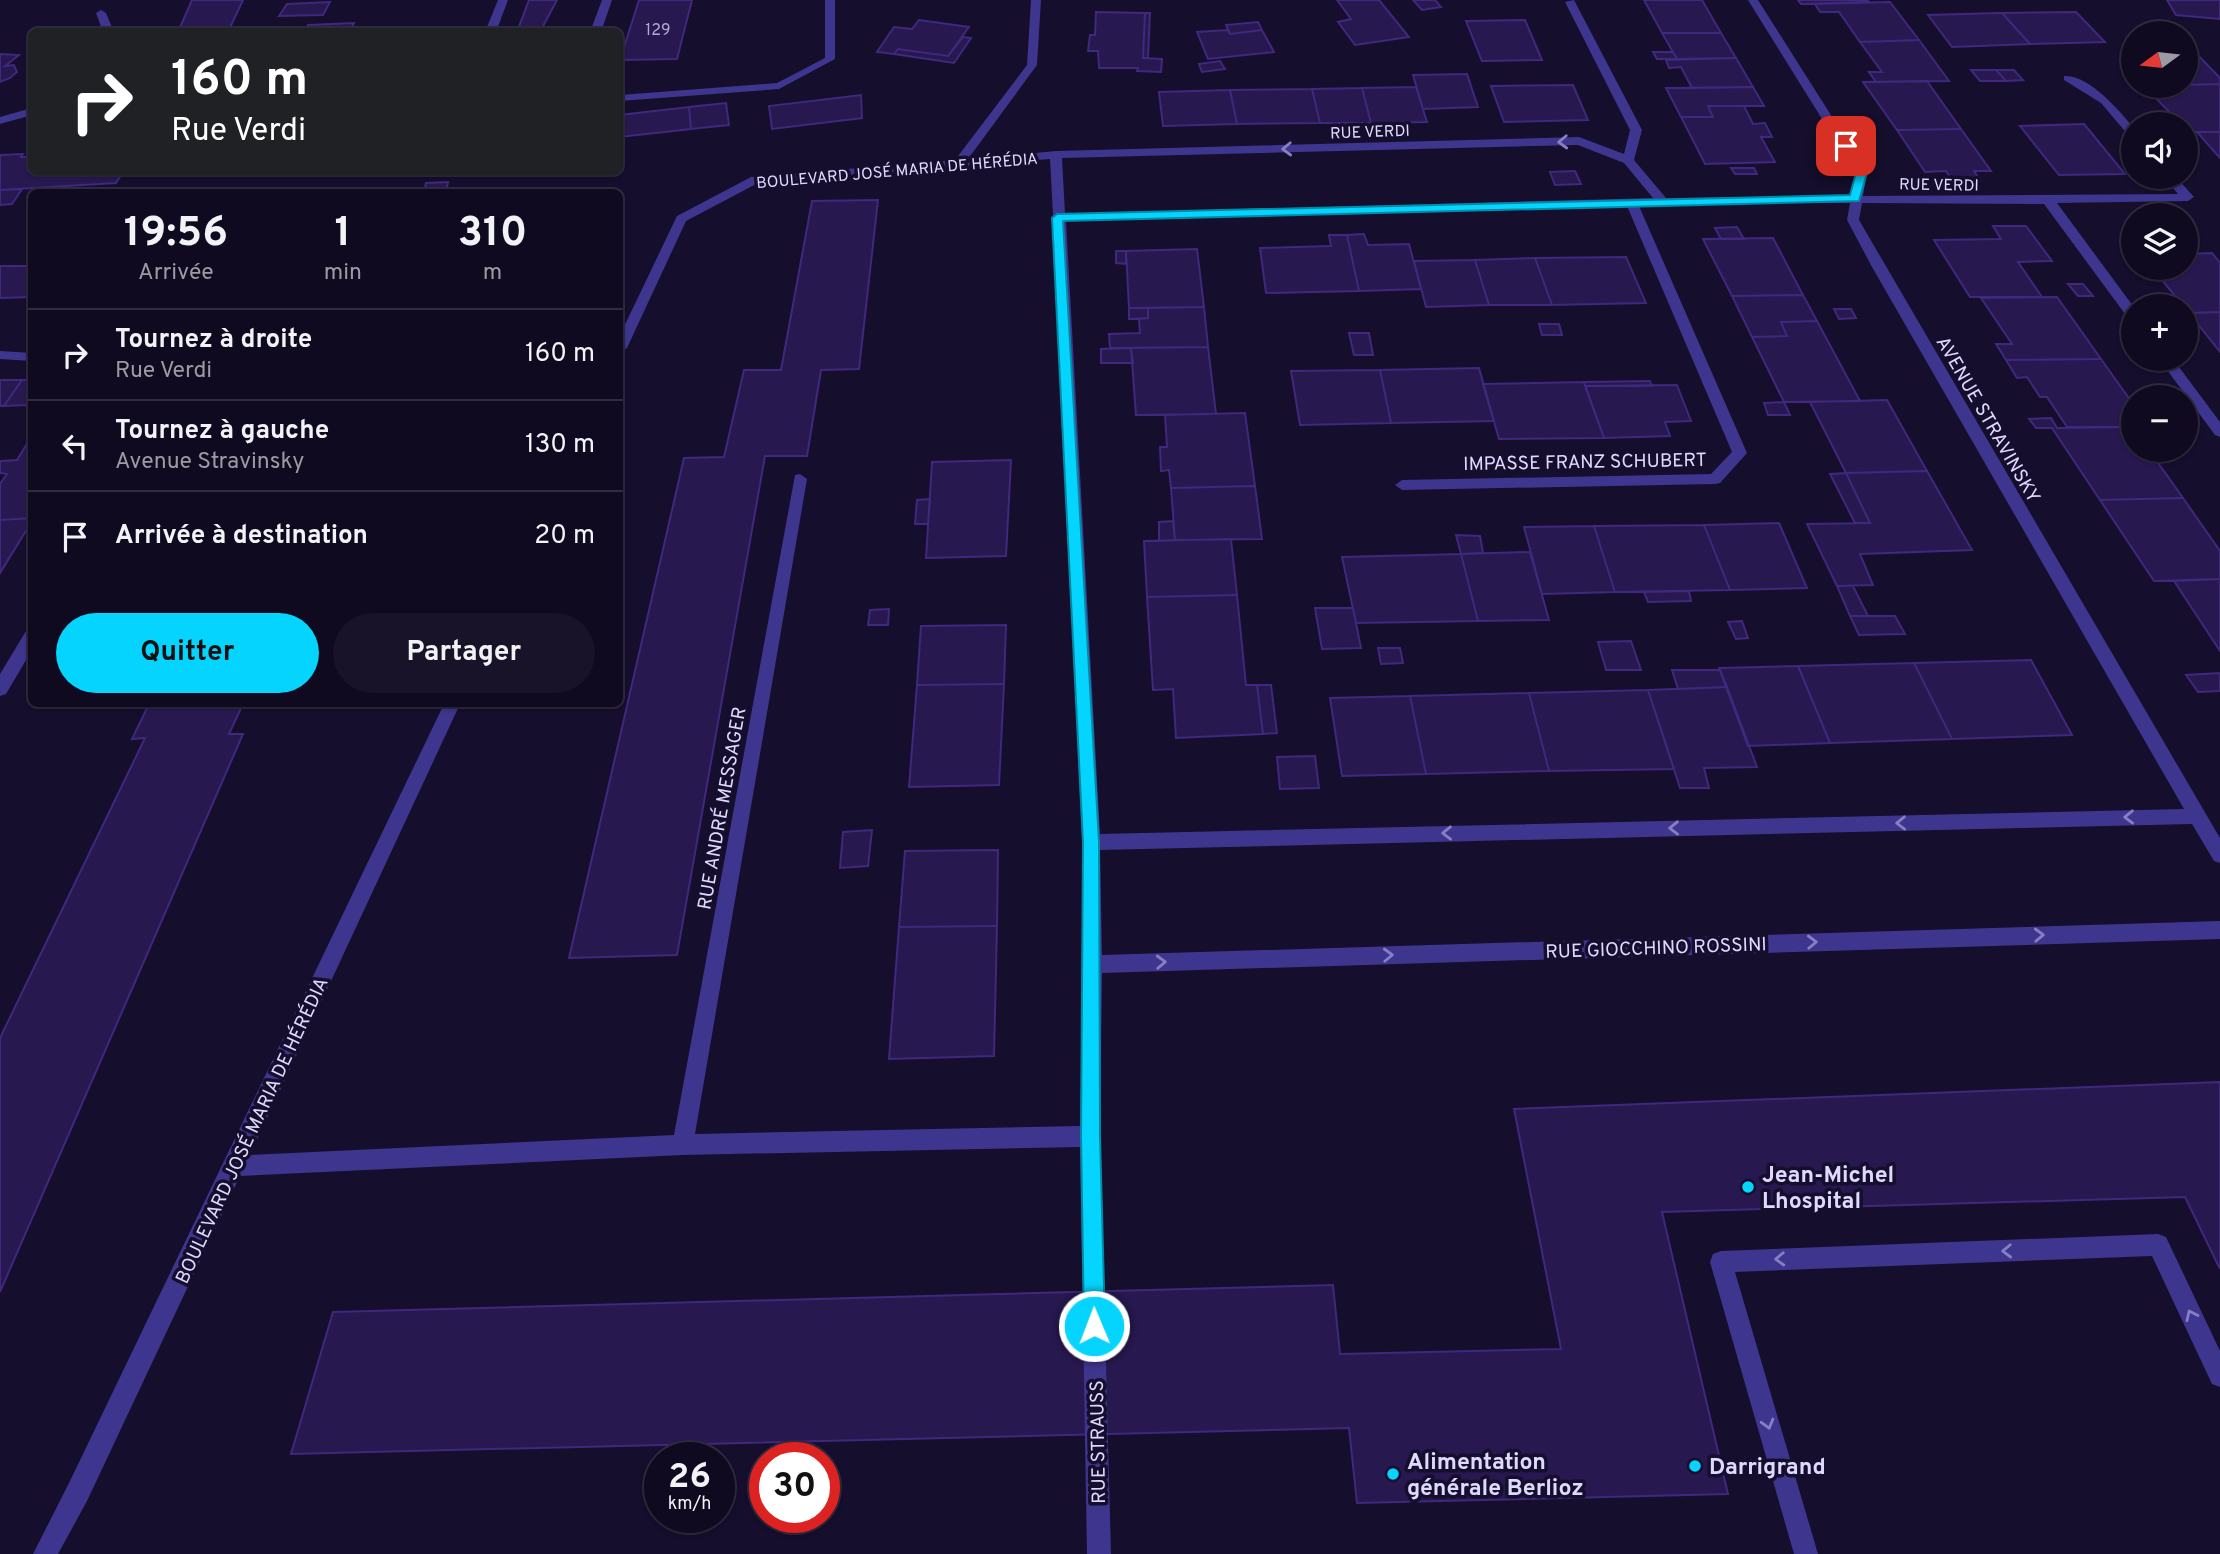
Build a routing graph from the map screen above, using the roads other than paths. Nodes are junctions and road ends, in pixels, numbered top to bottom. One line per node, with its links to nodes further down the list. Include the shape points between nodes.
1 (503, 0): 9 (street)
2 (607, 0): 10 (street)
3 (830, 0): 12 (street, via 830,59 779,86)
4 (1036, 0): 18 (street, via 1032,65)
5 (1753, 0): 20 (street, AVENUE STRAVINSKY, via 1861,173)
6 (1570, 2): 17 (street, via 1636,130)
7 (101, 13): 8 (street)
8 (107, 28)
9 (492, 28)
10 (596, 28)
11 (2068, 79): 14 (street, via 2105,101)
12 (623, 99)
13 (28, 112): 15 (street)
14 (2121, 120)
15 (0, 121)
16 (1056, 155): 17 (street, RUE VERDI, one-way to 16, via 1579,142); 18 (street, BOULEVARD JOSÉ MARIA DE HÉRÉDIA); 24 (street, RUE STRAUSS)
17 (1628, 160): 22 (street)
18 (959, 163): 26 (street, BOULEVARD JOSÉ MARIA DE HÉRÉDIA, via 755,180 681,219)
19 (2181, 189): 21 (street, RUE VERDI, via 2188,197)
20 (1855, 198): 21 (street, RUE VERDI); 22 (street, RUE VERDI); 36 (street, AVENUE STRAVINSKY, via 1853,220 1878,267)
21 (2048, 200): 25 (street)
22 (1662, 201): 23 (street, RUE VERDI)
23 (1632, 204): 24 (street, RUE VERDI); 32 (street, IMPASSE FRANZ SCHUBERT, via 1740,453 1715,479)
24 (1057, 218): 37 (street, RUE STRAUSS)
25 (2121, 299)
26 (623, 342)
27 (0, 355): 28 (street)
28 (28, 357)
29 (2175, 371): 30 (street)
30 (2220, 432)
31 (800, 479): 42 (street, RUE ANDRÉ MESSAGER)
32 (1402, 485)
33 (28, 642): 34 (street)
34 (0, 689)
35 (451, 707): 43 (street, BOULEVARD JOSÉ MARIA DE HÉRÉDIA)
36 (2197, 816): 37 (street, one-way to 37); 38 (street, AVENUE STRAVINSKY)
37 (1091, 842): 40 (street, RUE STRAUSS)
38 (2220, 855)
39 (2220, 930): 40 (street, RUE GIOCCHINO ROSSINI, one-way to 39)
40 (1093, 964): 41 (street, RUE STRAUSS)
41 (1090, 1136): 42 (street); 46 (street, RUE STRAUSS)
42 (683, 1145): 43 (street)
43 (234, 1166): 45 (street, BOULEVARD JOSÉ MARIA DE HÉRÉDIA)
44 (2220, 1376): 47 (street, one-way to 47, via 2158,1245 1721,1262)
45 (45, 1554)
46 (1099, 1554)
47 (1806, 1554)

